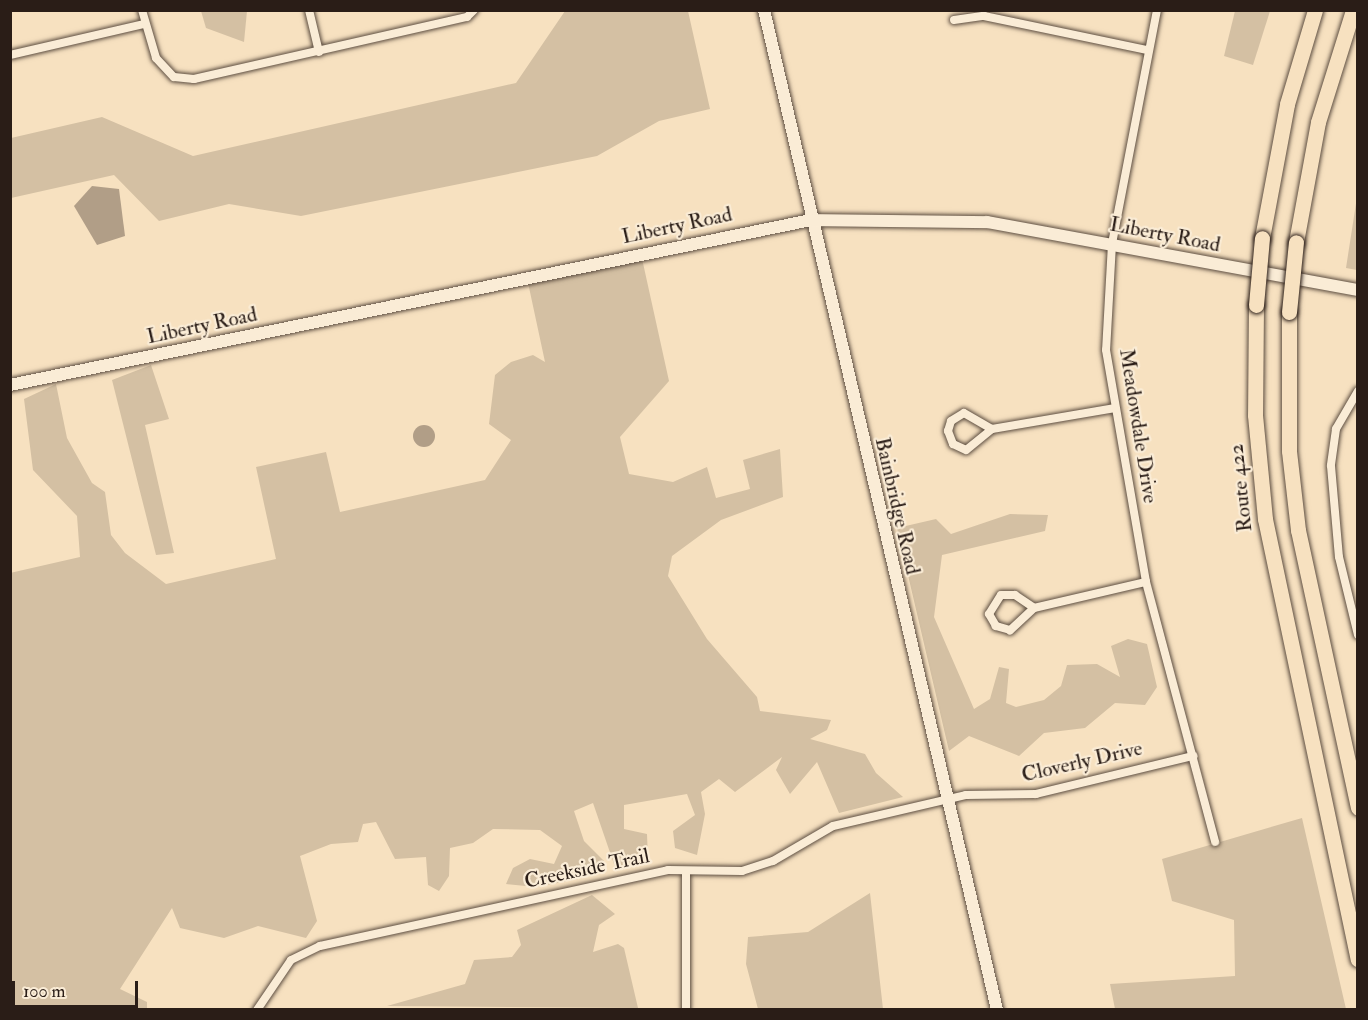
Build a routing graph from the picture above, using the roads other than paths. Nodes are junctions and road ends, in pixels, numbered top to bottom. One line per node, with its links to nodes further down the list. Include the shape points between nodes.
1 (142, 10): 9 (street)
2 (309, 10): 11 (street)
3 (474, 10): 11 (street, via 467,17)
4 (764, 10): 13 (street, Bainbridge Road)
5 (1157, 10): 10 (street, Meadowdale Drive)
6 (1353, 10): 25 (highway, bridge, via 1329,77 1296,242 1289,312 1289,452 1298,530)
7 (1315, 12): 28 (highway, Route 422, bridge, via 1287,104 1262,238 1256,305 1256,414 1264,519)
8 (954, 20): 10 (street, via 984,16)
9 (144, 24): 11 (street, via 156,58 174,76 194,79); 12 (street)
10 (1147, 50): 14 (street, Meadowdale Drive)
11 (319, 52)
12 (10, 54)
13 (811, 220): 14 (street, Liberty Road, via 964,219); 16 (street, Liberty Road); 24 (street, Bainbridge Road)
14 (1112, 244): 15 (street, Liberty Road); 18 (street, Meadowdale Drive, via 1106,351)
15 (1358, 290)
16 (10, 385)
17 (1358, 391): 22 (street, via 1336,429 1331,466 1339,557)
18 (1114, 408): 19 (street); 20 (street, Meadowdale Drive)
19 (992, 429): 19 (street, via 964,413 951,421 948,431 953,444 966,450)
20 (1146, 582): 21 (street); 23 (street, Meadowdale Drive)
21 (1034, 608): 21 (street, via 1015,596 1000,595 989,614 996,626 1010,630)
22 (1358, 635)
23 (1193, 756): 24 (street, Cloverly Drive, via 1036,794 982,792); 26 (street, Meadowdale Drive)
24 (944, 801): 27 (street, Creekside Trail, via 819,831 761,867); 31 (street, Bainbridge Road)
25 (1358, 808)
26 (1215, 842)
27 (686, 871): 29 (street, Creekside Trail, via 668,870 320,946 291,960); 30 (street)
28 (1358, 959)
29 (257, 1010)
30 (686, 1010)
31 (997, 1010)

